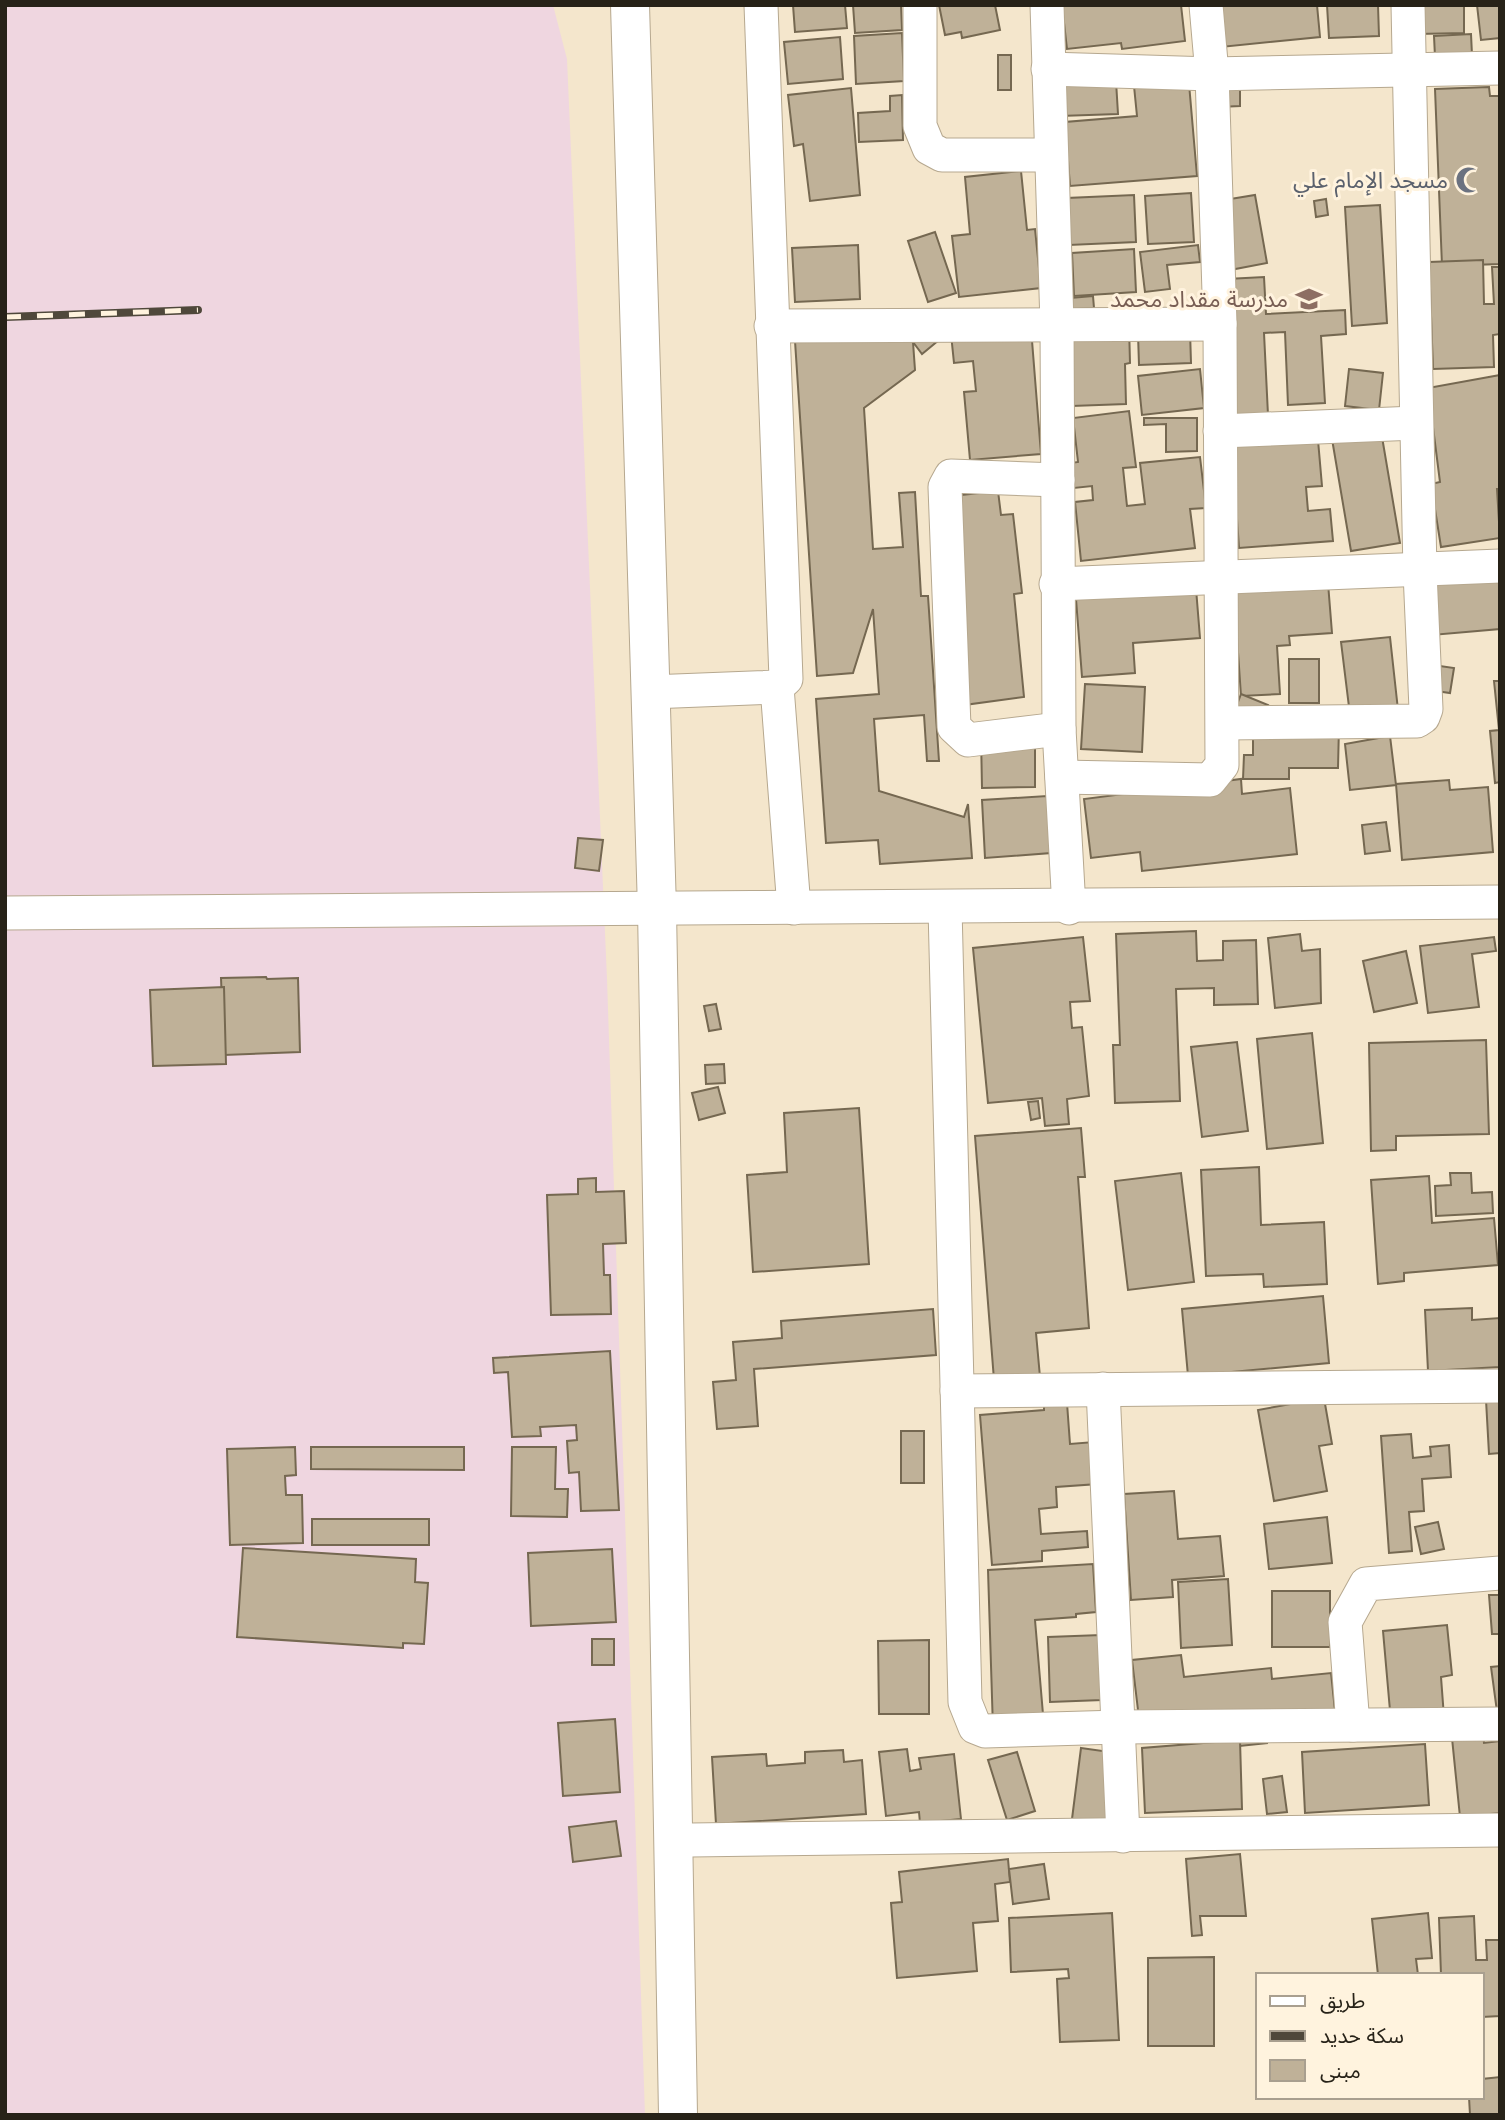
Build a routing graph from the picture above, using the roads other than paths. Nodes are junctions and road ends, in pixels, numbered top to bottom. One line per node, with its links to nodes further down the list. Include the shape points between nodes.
1 (629, 5): 24 (main road)
2 (648, 5): 24 (main road)
3 (761, 5): 15 (street)
4 (920, 5): 12 (street, via 920,127 929,148 942,155)
5 (1046, 5): 9 (street)
6 (1206, 5): 11 (street)
7 (1408, 5): 10 (street)
8 (1500, 68): 10 (street)
9 (1048, 69): 11 (street); 12 (street)
10 (1408, 71): 11 (street); 16 (street)
11 (1212, 74): 14 (street)
12 (1051, 155): 13 (street)
13 (1057, 324): 14 (street); 15 (street); 18 (street)
14 (1220, 324): 17 (street)
15 (771, 326): 23 (street, via 786,679)
16 (1416, 423): 17 (street); 20 (street)
17 (1220, 431): 21 (street)
18 (1058, 480): 22 (street); 26 (street, via 951,476 945,487 954,727 968,740)
19 (1500, 566): 20 (street)
20 (1420, 572): 21 (street); 25 (street, via 1426,709 1417,721)
21 (1220, 577): 22 (street); 25 (street)
22 (1056, 584): 26 (street)
23 (777, 687): 24 (street); 29 (street)
24 (659, 692): 32 (main road)
25 (1224, 723): 27 (street, via 1222,765 1210,780)
26 (1059, 729): 27 (street)
27 (1062, 777): 31 (street)
28 (1500, 902): 31 (street)
29 (794, 908): 30 (street); 32 (street)
30 (944, 908): 31 (street); 36 (street)
31 (1069, 908)
32 (666, 909): 33 (street); 43 (main road); 44 (main road)
33 (5, 913)
34 (1500, 1387): 35 (street)
35 (1103, 1389): 36 (street); 40 (street)
36 (957, 1391): 40 (street, via 968,1717 985,1731)
37 (1500, 1573): 39 (street, via 1366,1584 1345,1622)
38 (1500, 1724): 39 (street)
39 (1353, 1725): 40 (street)
40 (1119, 1727): 42 (street)
41 (1500, 1830): 42 (street)
42 (1123, 1836): 43 (street)
43 (691, 1840): 45 (main road)
44 (678, 2115)
45 (695, 2115)

